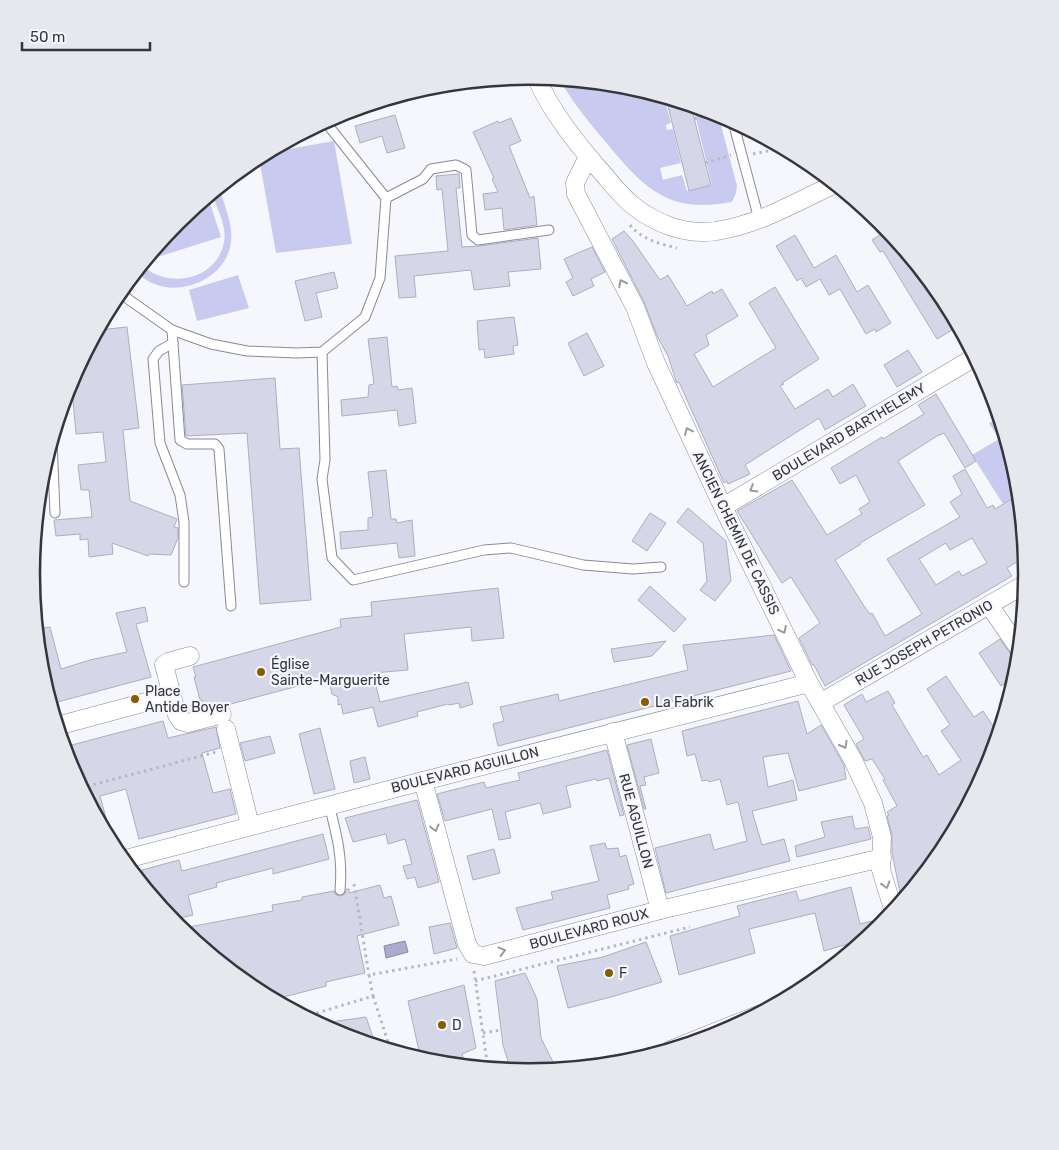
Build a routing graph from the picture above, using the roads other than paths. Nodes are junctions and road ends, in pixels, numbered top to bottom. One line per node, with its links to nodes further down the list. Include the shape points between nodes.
1 (541, 86): 4 (street, via 559,119)
2 (331, 128): 6 (lane)
3 (736, 131): 7 (lane)
4 (588, 157): 7 (street, via 630,204 655,220 677,228 714,232); 15 (street, ANCIEN CHEMIN DE CASSIS, one-way to 4, via 656,363 634,307 576,194 575,183)
5 (827, 187): 7 (street)
6 (386, 198): 8 (lane, via 423,179 431,169 456,165 466,170 472,235 478,240); 12 (lane, via 380,278 365,317)
7 (759, 218)
8 (549, 230)
9 (126, 297): 10 (lane)
10 (172, 330): 11 (lane); 12 (lane, via 211,344 247,351)
11 (173, 343): 18 (lane, via 159,351 154,359 160,443 180,495 184,522); 20 (lane, via 180,440 187,444 215,444 219,449)
12 (322, 352): 17 (lane, via 326,460 322,479 332,558 353,580 484,550 511,548 583,565 633,569)
13 (970, 359): 15 (street, BOULEVARD BARTHELEMY, one-way to 15)
14 (53, 464): 16 (lane)
15 (723, 508): 24 (street, ANCIEN CHEMIN DE CASSIS, one-way to 24)
16 (55, 514)
17 (661, 567)
18 (184, 582)
19 (1019, 588): 21 (street, RUE JOSEPH PETRONIO)
20 (231, 606)
21 (989, 606): 22 (street); 26 (street, RUE JOSEPH PETRONIO)
22 (1014, 642)
23 (190, 656): 25 (street, via 164,665)
24 (809, 683): 26 (street, ANCIEN CHEMIN DE CASSIS); 28 (street, BOULEVARD AGUILLON)
25 (172, 695): 27 (street); 31 (street, via 181,721 224,722)
26 (820, 703): 33 (street, ANCIEN CHEMIN DE CASSIS, one-way to 33, via 873,802 882,837)
27 (64, 724)
28 (613, 732): 29 (street, BOULEVARD AGUILLON); 36 (street, RUE AGUILLON)
29 (422, 780): 30 (street, BOULEVARD AGUILLON); 36 (street, BOULEVARD ROUX, one-way to 36, via 467,944 473,954 484,956)
30 (329, 805): 31 (street, BOULEVARD AGUILLON); 34 (lane, via 340,845)
31 (250, 826): 32 (street, BOULEVARD AGUILLON)
32 (130, 858)
33 (882, 858): 35 (street, ANCIEN CHEMIN DE CASSIS, one-way to 35, via 881,870); 36 (street, BOULEVARD ROUX)
34 (340, 890)
35 (892, 905)
36 (660, 910)

